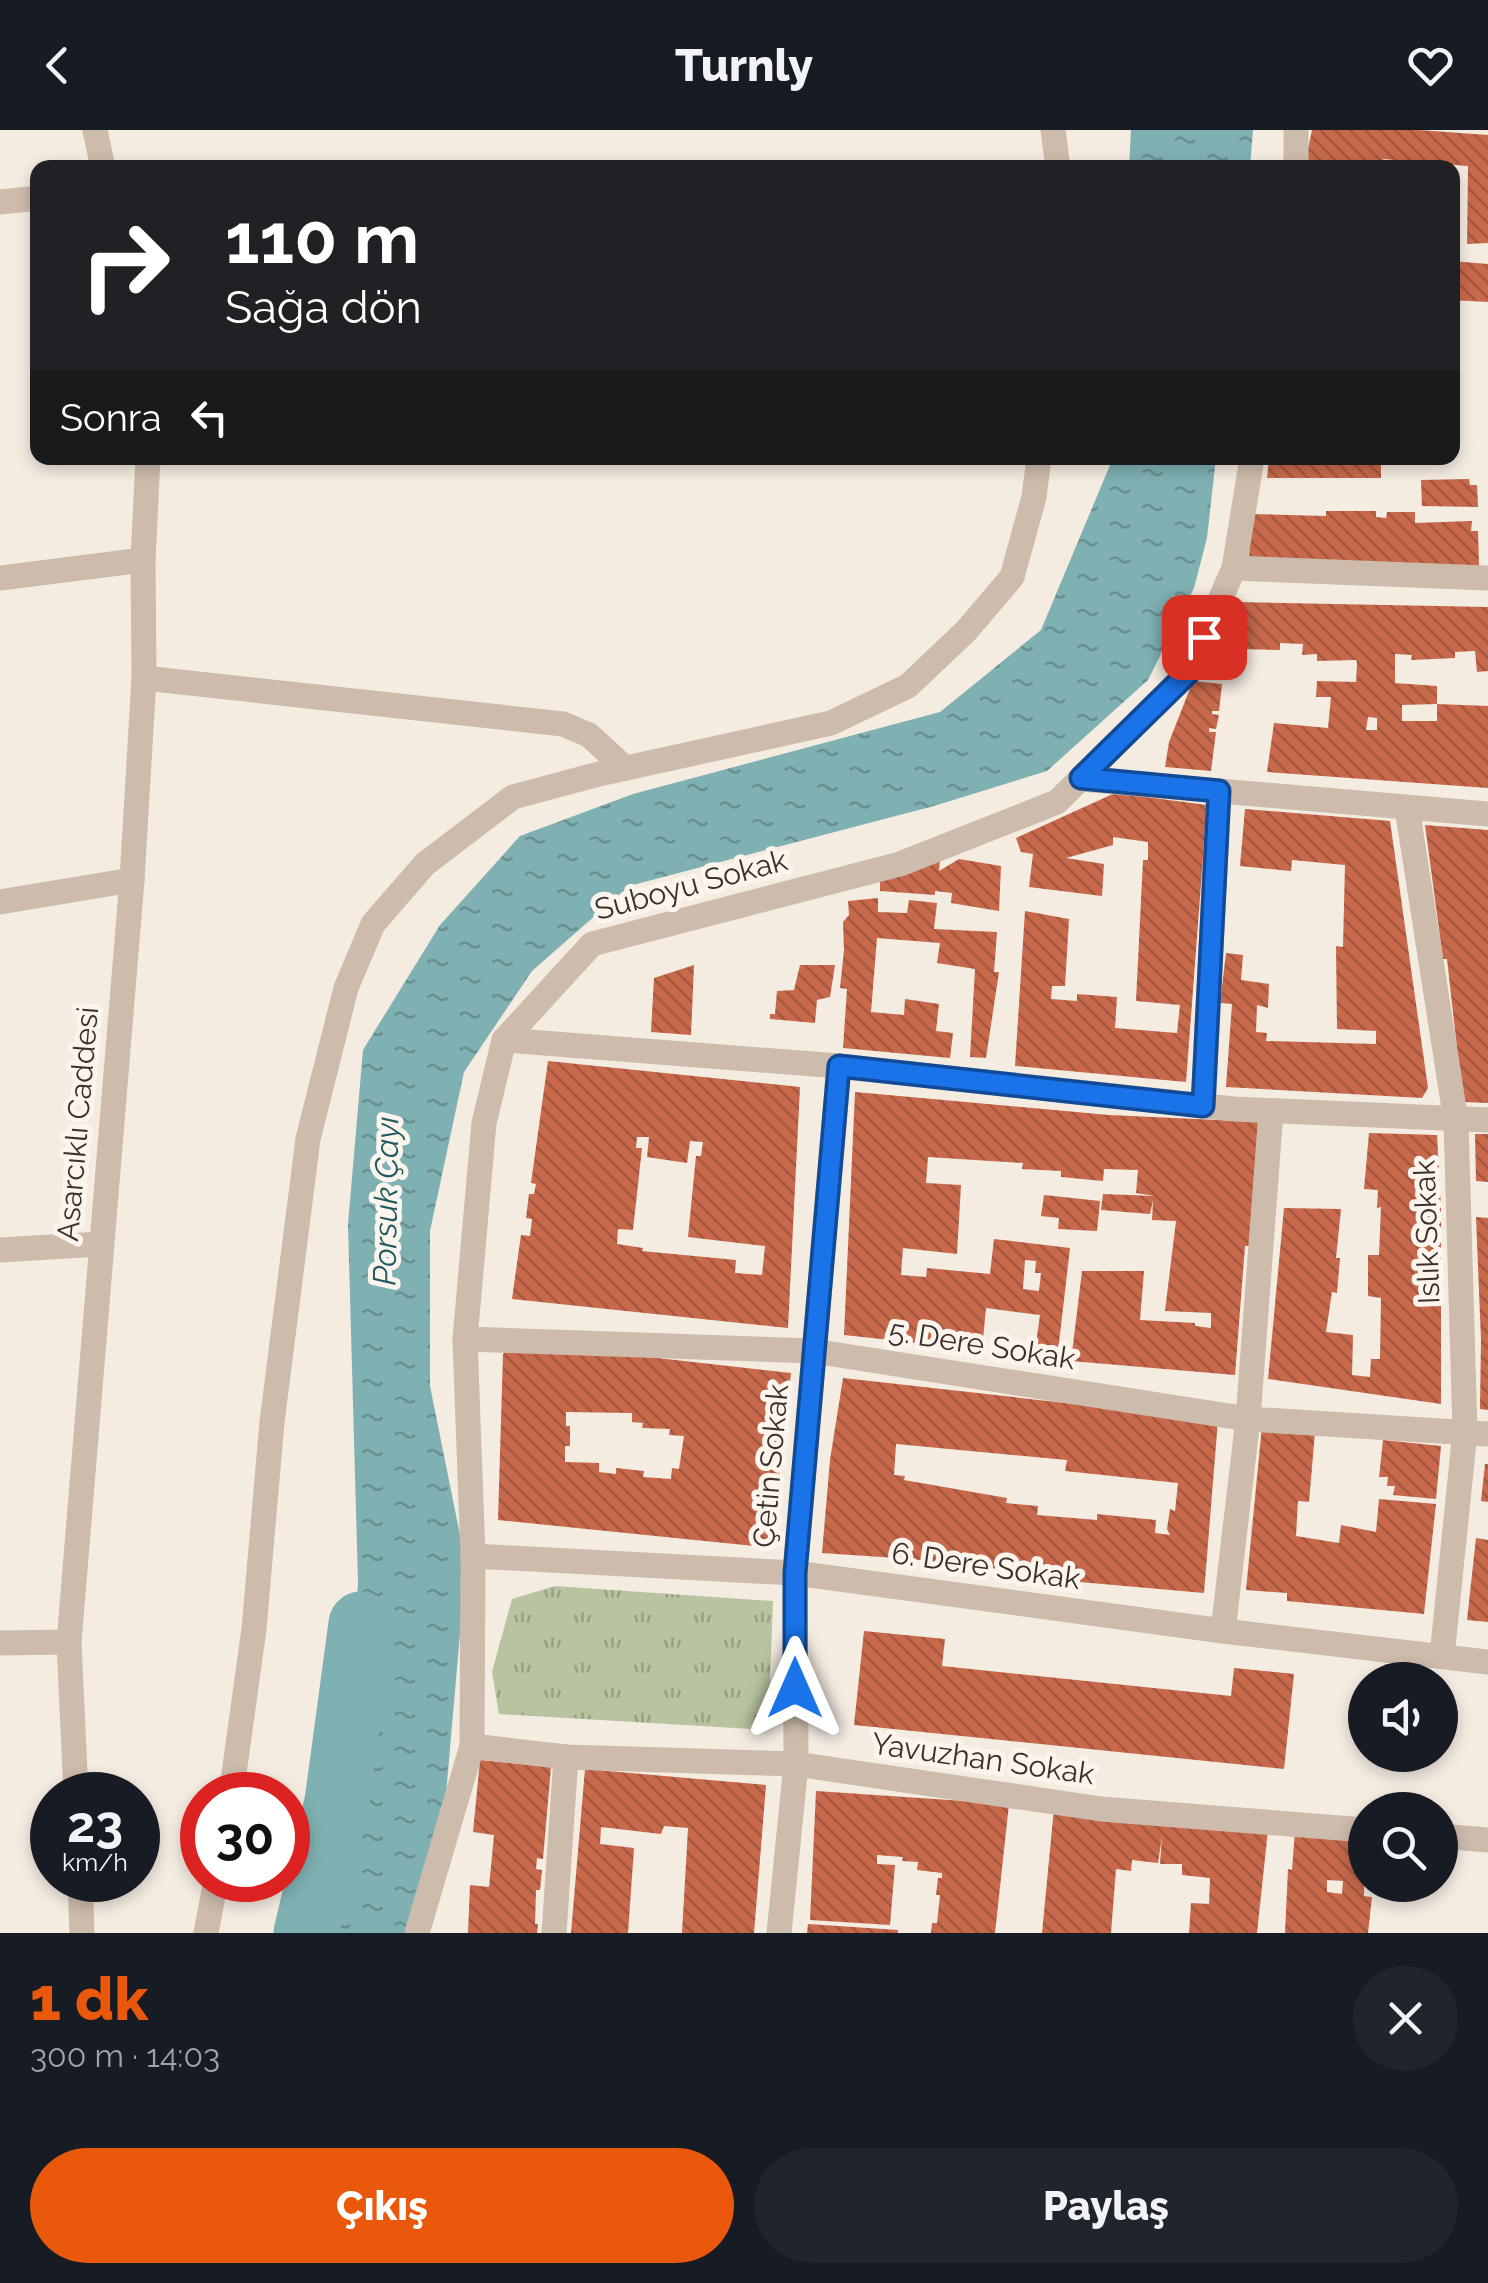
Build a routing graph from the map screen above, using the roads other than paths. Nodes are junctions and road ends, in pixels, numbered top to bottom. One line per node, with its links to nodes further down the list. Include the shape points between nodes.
1 (95, 130): 4 (street)
2 (1053, 130): 5 (street)
3 (1296, 130): 6 (street)
4 (101, 160)
5 (1057, 160)
6 (1296, 160)
7 (30, 199): 8 (street)
8 (0, 202)
9 (148, 465): 12 (street, Asarcıklı Caddesi)
10 (1038, 465): 17 (street, via 1012,576 908,686 831,723)
11 (1251, 465): 13 (street, Suboyu Sokak)
12 (143, 560): 14 (street); 16 (street, Asarcıklı Caddesi)
13 (1234, 568): 15 (street); 18 (street, Suboyu Sokak, via 1189,672)
14 (0, 578)
15 (1488, 578)
16 (144, 678): 17 (street, via 562,724 589,735); 22 (street, Asarcıklı Caddesi)
17 (625, 768): 47 (street, via 513,797 425,864 372,924 346,988 308,1139)
18 (1081, 778): 19 (street); 24 (street, Suboyu Sokak, via 1057,802 900,864 592,944)
19 (1219, 791): 20 (street); 26 (street)
20 (1407, 808): 21 (street); 29 (street, Islık Sokak)
21 (1488, 814)
22 (132, 880): 23 (street); 30 (street, Asarcıklı Caddesi)
23 (0, 902)
24 (504, 1040): 25 (street); 32 (street, Suboyu Sokak, via 484,1123)
25 (839, 1066): 26 (street); 33 (street, Çetin Sokak)
26 (1203, 1106): 27 (street)
27 (1271, 1111): 29 (street); 34 (street)
28 (1488, 1120): 29 (street)
29 (1456, 1121): 35 (street, Islık Sokak)
30 (100, 1244): 31 (street); 39 (street, Asarcıklı Caddesi)
31 (0, 1250)
32 (465, 1339): 33 (street, 5. Dere Sokak); 36 (street, Suboyu Sokak)
33 (813, 1351): 34 (street, 5. Dere Sokak); 37 (street, Çetin Sokak)
34 (1248, 1419): 35 (street, 5. Dere Sokak); 38 (street)
35 (1477, 1433): 41 (street, Islık Sokak)
36 (472, 1556): 37 (street, 6. Dere Sokak); 43 (street, Suboyu Sokak)
37 (795, 1573): 38 (street, 6. Dere Sokak); 45 (street, Çetin Sokak)
38 (1224, 1631): 41 (street, 6. Dere Sokak)
39 (69, 1642): 40 (street); 46 (street, Asarcıklı Caddesi)
40 (0, 1643)
41 (1442, 1656): 42 (street, 6. Dere Sokak)
42 (1488, 1662)
43 (472, 1746): 44 (street, Yavuzhan Sokak); 55 (street, Suboyu Sokak)
44 (566, 1758): 45 (street, Yavuzhan Sokak); 56 (street)
45 (796, 1764): 48 (street, Yavuzhan Sokak, via 1101,1810); 57 (street, Çetin Sokak)
46 (75, 1772)
47 (234, 1772)
48 (1348, 1829)
49 (1458, 1838): 50 (street)
50 (1488, 1840)
51 (81, 1902): 53 (street)
52 (212, 1902): 54 (street)
53 (82, 1933)
54 (206, 1933)
55 (417, 1933)
56 (554, 1933)
57 (779, 1933)

